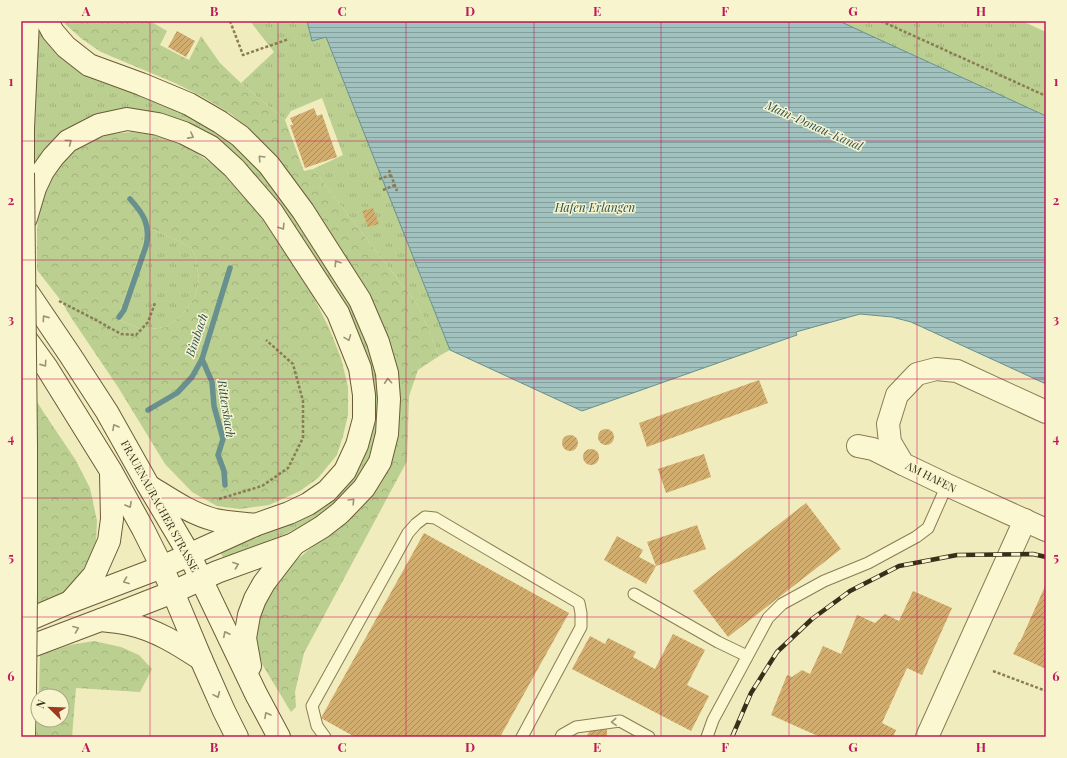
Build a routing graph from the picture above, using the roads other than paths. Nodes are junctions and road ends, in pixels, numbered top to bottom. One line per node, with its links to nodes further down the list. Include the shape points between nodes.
1 (28, 21): 3 (main road, via 23,128)
2 (47, 21): 15 (main road, one-way to 2, via 340,513 364,488 380,462 387,434 387,373 378,342 360,300 303,211 269,166 240,136 189,104 89,65 66,47 52,32)
3 (33, 172): 13 (main road, one-way to 13, via 53,157 68,141 99,125 127,119 158,124 184,132 211,147 234,168 272,212 338,313 360,368 364,419 358,445 345,470 327,491 308,504); 25 (main road, bridge, via 24,225)
4 (24, 290): 10 (main road, FRAUENAURACHER STRASSE, one-way to 4, via 107,412)
5 (21, 332): 9 (main road, FRAUENAURACHER STRASSE, one-way to 9, via 47,368)
6 (1046, 412): 8 (main road, AM HAFEN, via 958,371 936,369 917,374 897,395 888,424 890,442)
7 (858, 446): 8 (main road, via 873,449)
8 (903, 464): 11 (main road, AM HAFEN)
9 (111, 471): 16 (main road, FRAUENAURACHER STRASSE, one-way to 16, via 143,529); 18 (main road, via 112,519 109,541 94,575)
10 (148, 485): 13 (main road, via 196,513 217,520); 16 (main road, FRAUENAURACHER STRASSE)
11 (947, 486): 12 (main road, AM HAFEN); 22 (lane, via 928,528 910,541 868,563 824,581 782,604 768,618)
12 (1025, 520): 14 (main road, AM HAFEN); 33 (main road)
13 (255, 525): 16 (main road)
14 (1046, 530)
15 (294, 544): 16 (main road, one-way to 15); 24 (main road, via 264,583 249,615 245,638)
16 (181, 573): 18 (main road, one-way to 18); 19 (main road, via 119,613); 23 (main road, FRAUENAURACHER STRASSE); 24 (main road, FRAUENAURACHER STRASSE, one-way to 16)
17 (634, 594): 22 (lane)
18 (70, 602): 20 (main road)
19 (100, 620): 21 (main road, one-way to 19); 23 (main road, via 148,630 178,644)
20 (21, 622)
21 (21, 650)
22 (747, 656): 32 (lane, via 713,720)
23 (201, 659): 26 (main road, FRAUENAURACHER STRASSE, one-way to 26)
24 (256, 694): 27 (main road, FRAUENAURACHER STRASSE, one-way to 24)
25 (24, 737)
26 (237, 737)
27 (279, 737)
28 (325, 737): 29 (lane, via 317,726 312,706 408,533 425,518 435,518 579,603 581,627)
29 (522, 737)
30 (561, 737): 31 (lane, one-way to 30, via 620,721 576,727)
31 (649, 737)
32 (707, 737)
33 (927, 737)

